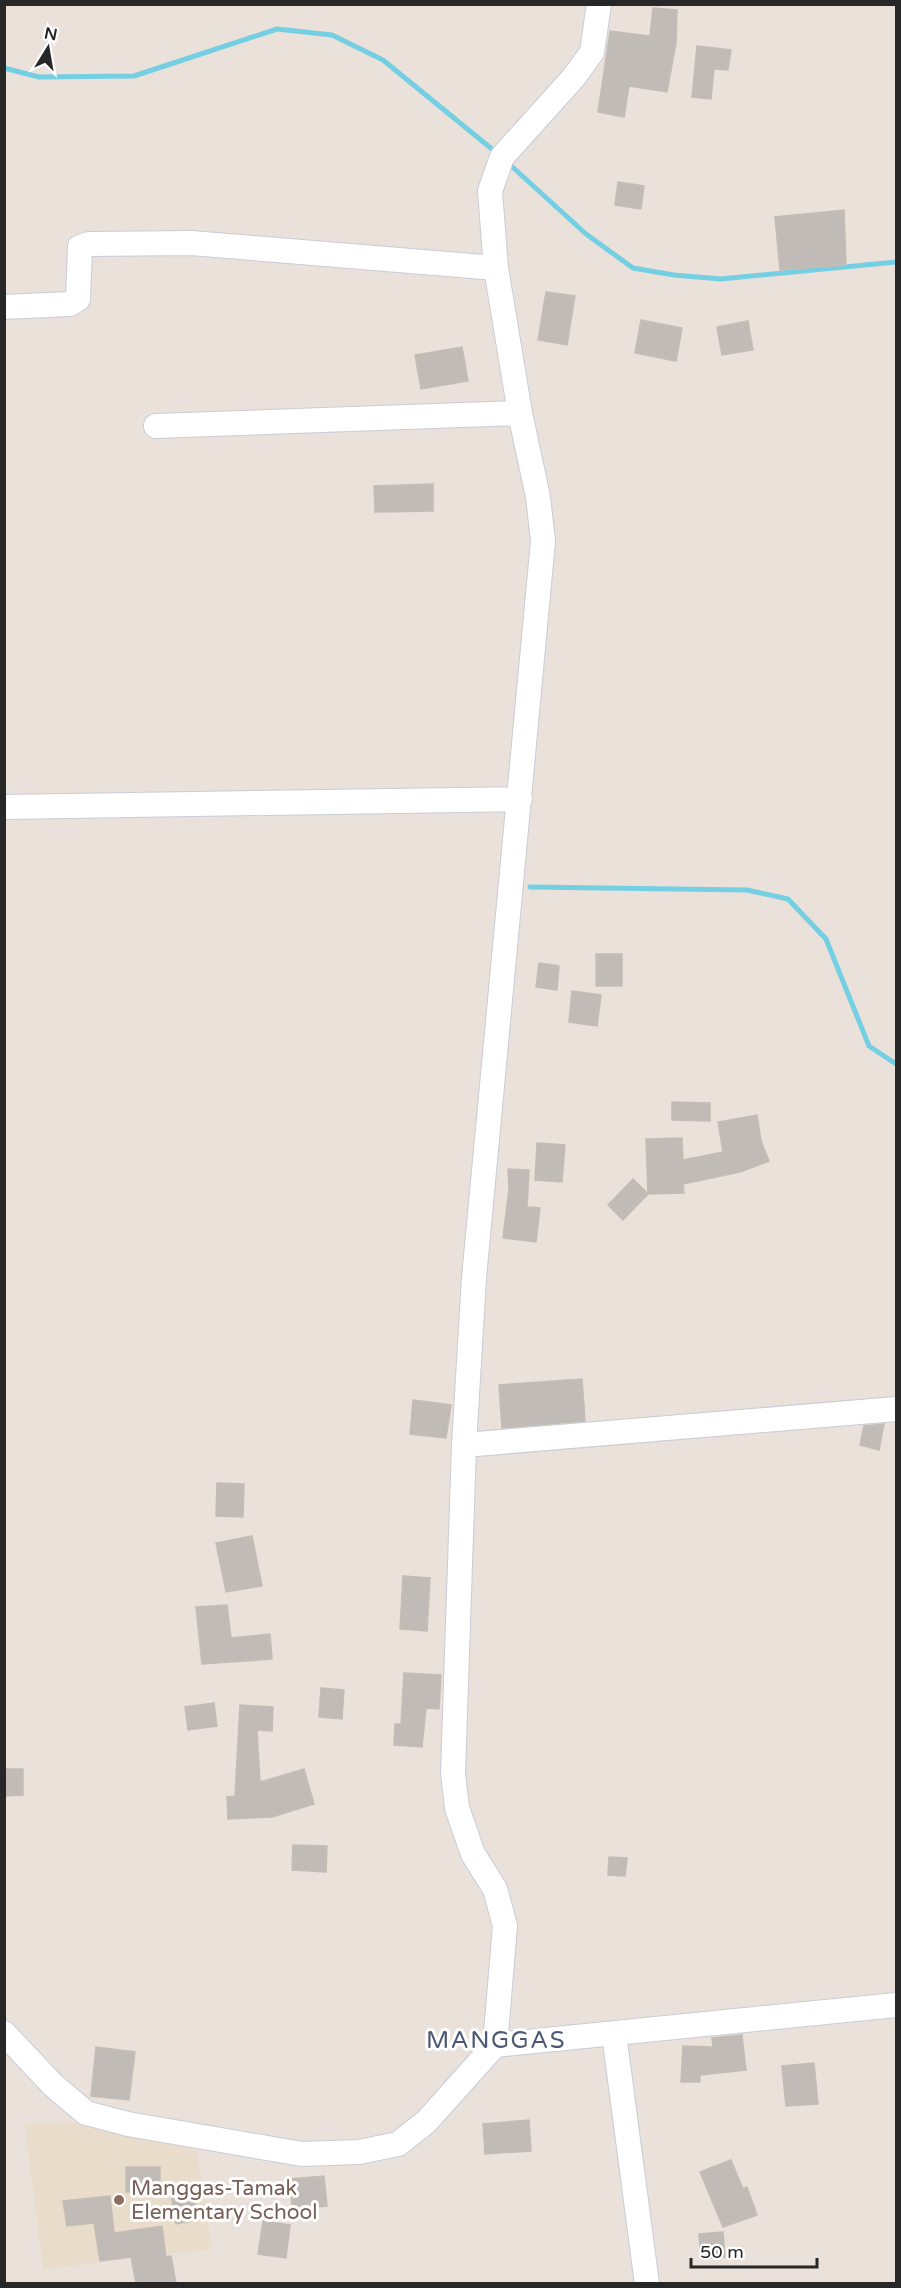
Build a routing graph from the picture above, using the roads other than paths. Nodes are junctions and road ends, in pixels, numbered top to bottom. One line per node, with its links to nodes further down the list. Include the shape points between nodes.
1 (599, 4): 2 (street, via 592,52 502,158 490,191)
2 (496, 268): 3 (street, via 191,243 89,244 80,247 78,256 78,299 70,304); 4 (street)
3 (4, 307)
4 (520, 413): 5 (street); 6 (street, via 543,541)
5 (156, 426)
6 (520, 799): 7 (street); 9 (street, via 474,1278)
7 (4, 807)
8 (897, 1409): 9 (street)
9 (464, 1444): 13 (street, via 453,1773 457,1808 473,1854 495,1889 505,1926)
10 (897, 2005): 12 (street)
11 (4, 2033): 13 (street, via 53,2085 86,2113 302,2154 359,2152 398,2144 426,2122)
12 (614, 2034): 13 (street); 14 (street)
13 (495, 2045)
14 (647, 2283)

